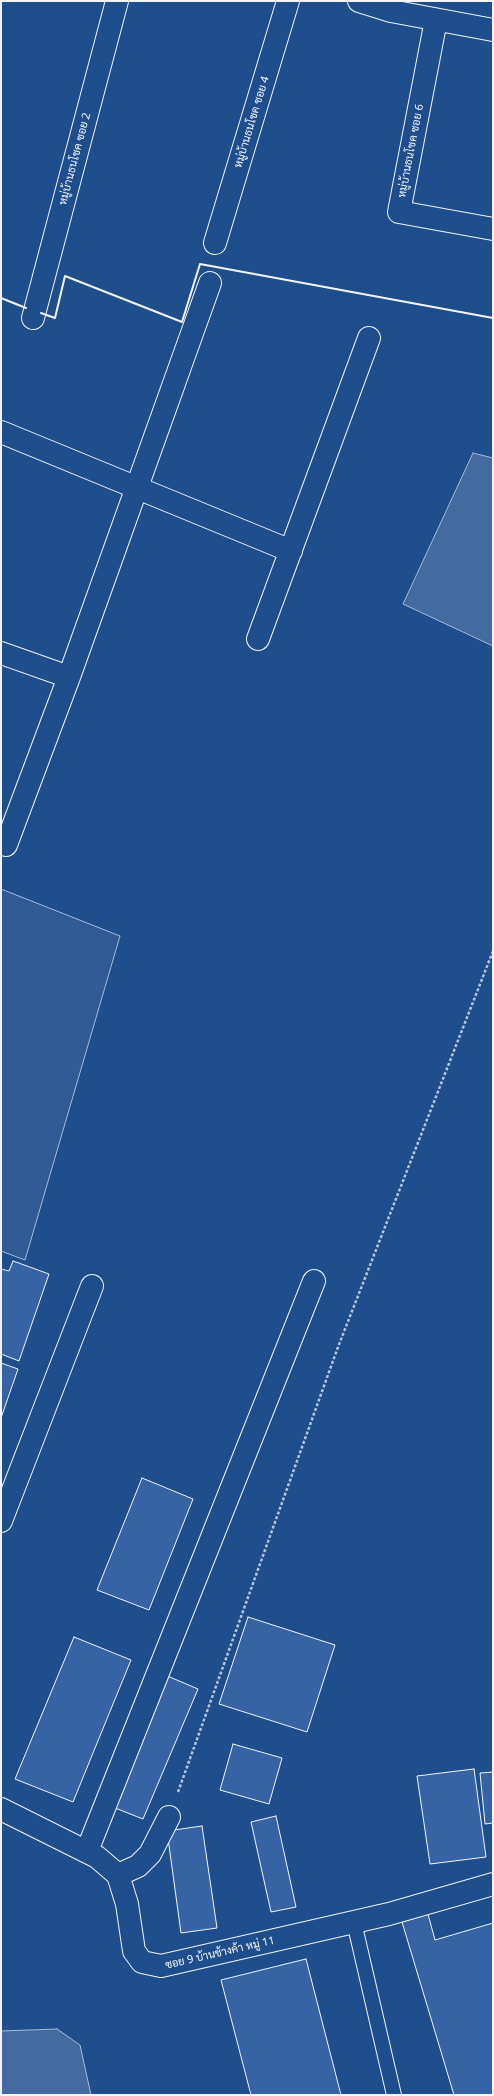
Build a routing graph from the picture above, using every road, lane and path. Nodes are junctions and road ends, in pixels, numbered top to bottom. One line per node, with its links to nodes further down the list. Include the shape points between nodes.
1 (117, 1): 10 (street, หมู่บ้านธนโชค ซอย 2)
2 (288, 1): 8 (street, หมู่บ้านธนโชค ซอย 4)
3 (360, 1): 4 (street)
4 (393, 6): 5 (street)
5 (436, 20): 6 (street); 7 (street, หมู่บ้านธนโชค ซอย 6, via 399,212)
6 (493, 30)
7 (493, 229)
8 (215, 243)
9 (210, 283): 13 (street)
10 (32, 318)
11 (369, 338): 14 (street)
12 (1, 432): 13 (street)
13 (137, 488): 14 (street); 17 (street)
14 (291, 551): 15 (street)
15 (258, 640)
16 (1, 653): 17 (street)
17 (69, 677): 18 (street)
18 (6, 845)
19 (493, 951): 24 (path, via 338,1347)
20 (314, 1281): 25 (street)
21 (92, 1286): 22 (street)
22 (1, 1521)
23 (1, 1809): 25 (street)
24 (169, 1817): 26 (street, via 150,1854 138,1866)
25 (86, 1851): 26 (street)
26 (118, 1875): 28 (street, ซอย 9 บ้านช้างค้า หมู่ 11, via 134,1951 142,1962 149,1964 161,1966)
27 (493, 1884): 28 (street, ซอย 9 บ้านช้างค้า หมู่ 11)
28 (354, 1922): 29 (lane)
29 (394, 2095)

